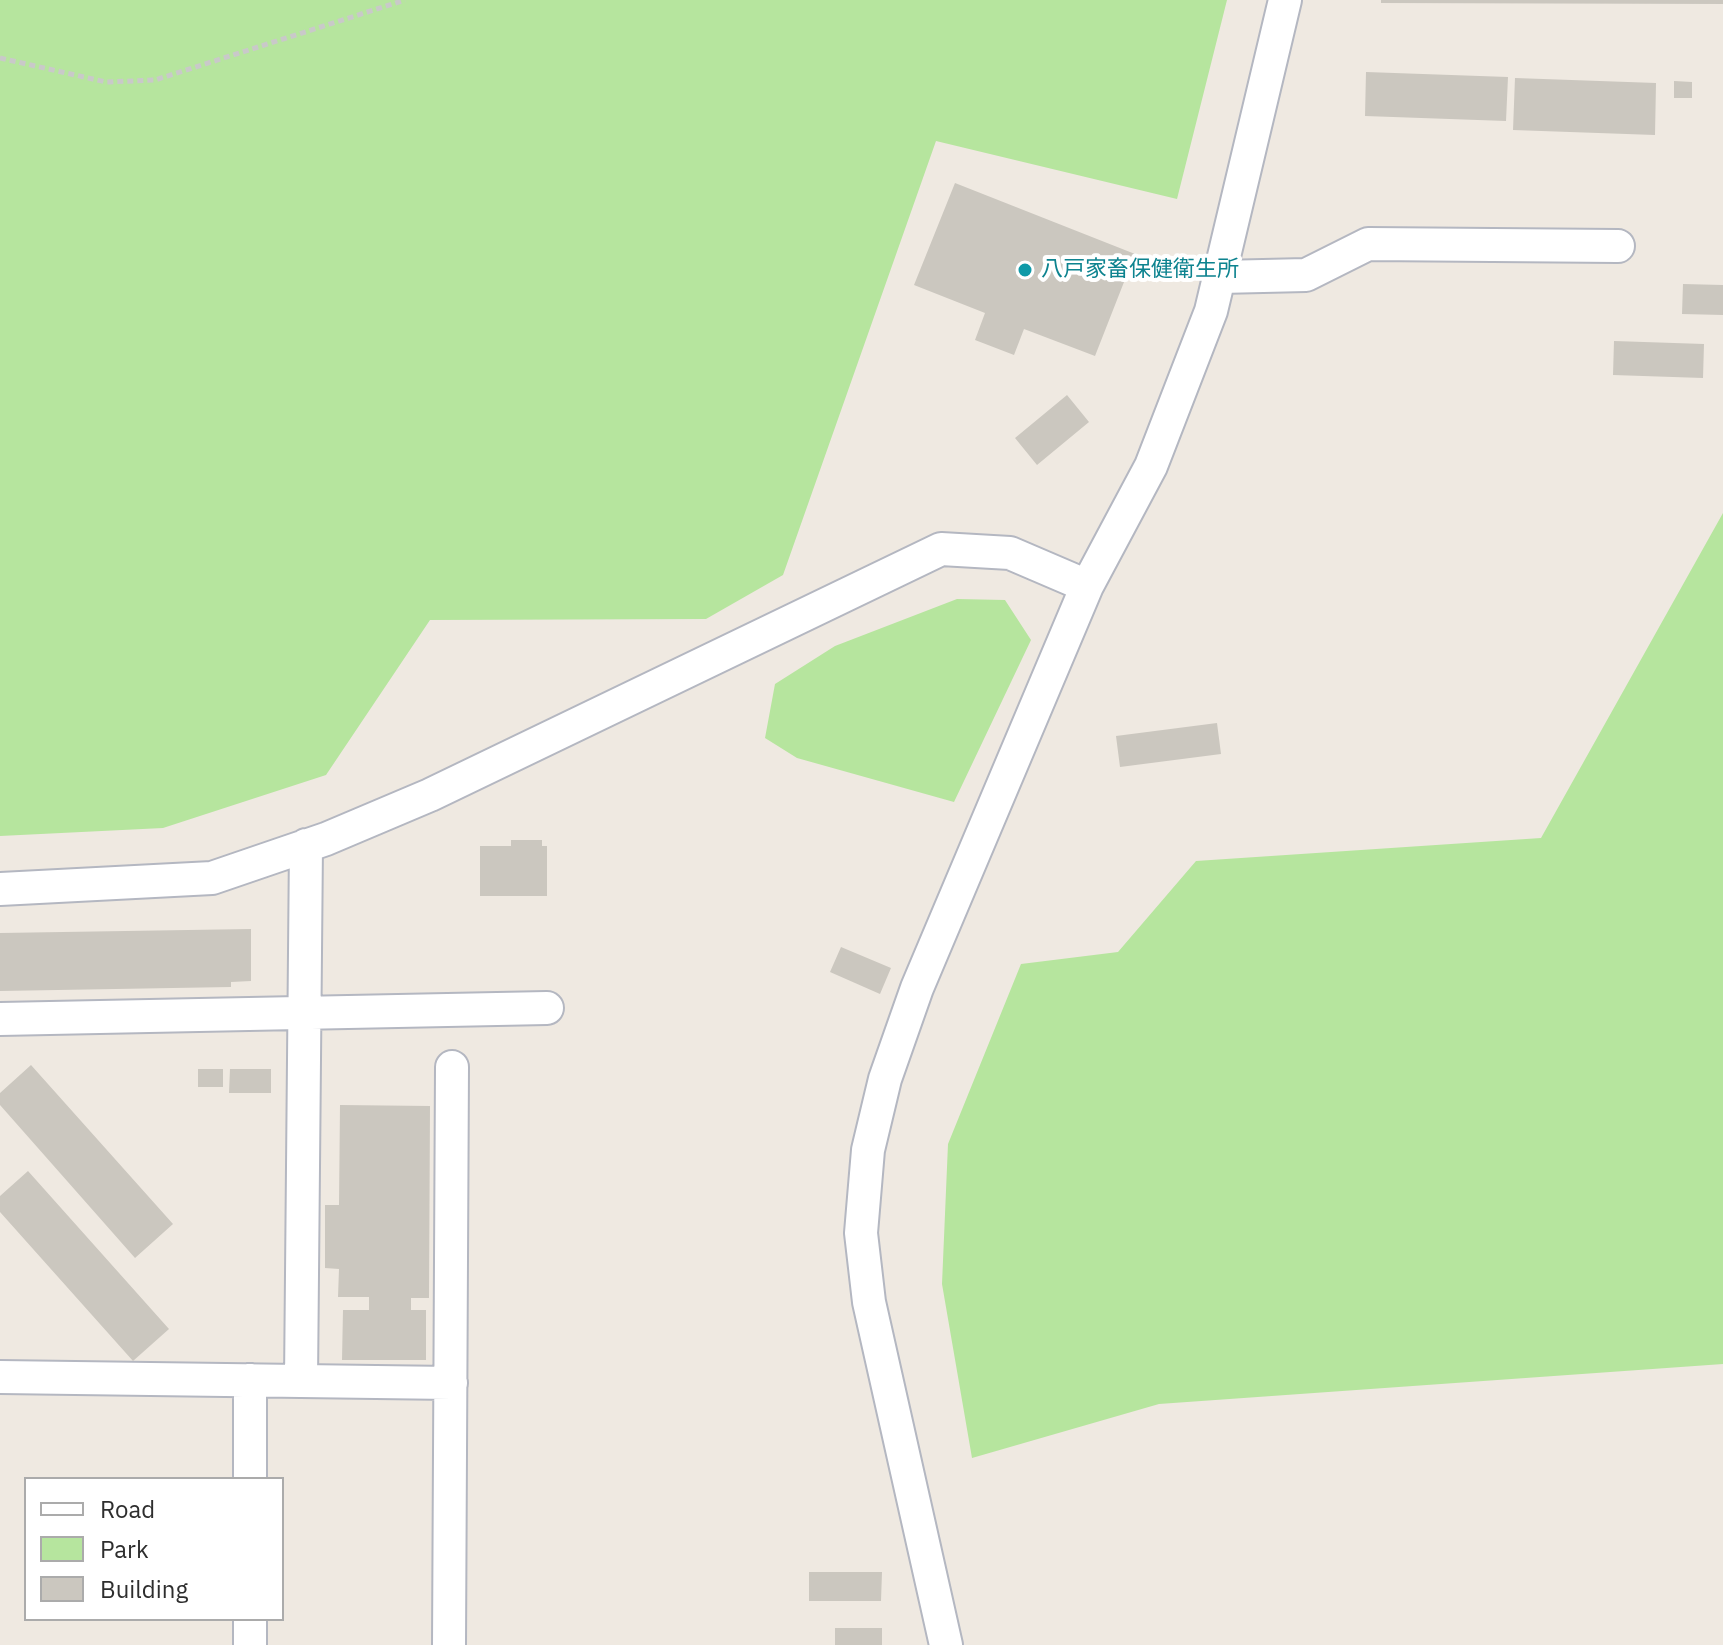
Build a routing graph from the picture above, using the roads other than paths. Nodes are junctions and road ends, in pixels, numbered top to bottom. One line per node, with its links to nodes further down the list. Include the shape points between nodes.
1 (1285, 0): 3 (street)
2 (1618, 246): 3 (street, via 1368,244 1306,275)
3 (1220, 277): 4 (street, via 1151,466)
4 (1087, 586): 5 (street, via 1010,553 941,549 430,795); 19 (street, via 917,988 885,1079 868,1150 861,1233 869,1302)
5 (306, 845): 6 (street, via 212,878); 8 (street)
6 (0, 889)
7 (547, 1008): 8 (street)
8 (307, 1012): 9 (street); 13 (street)
9 (0, 1019)
10 (452, 1067): 14 (street)
11 (0, 1377): 12 (street)
12 (250, 1380): 13 (street); 15 (street)
13 (301, 1381): 14 (street)
14 (451, 1383): 18 (street)
15 (250, 1477)
16 (250, 1621): 17 (street)
17 (250, 1645)
18 (449, 1645)
19 (946, 1645)

